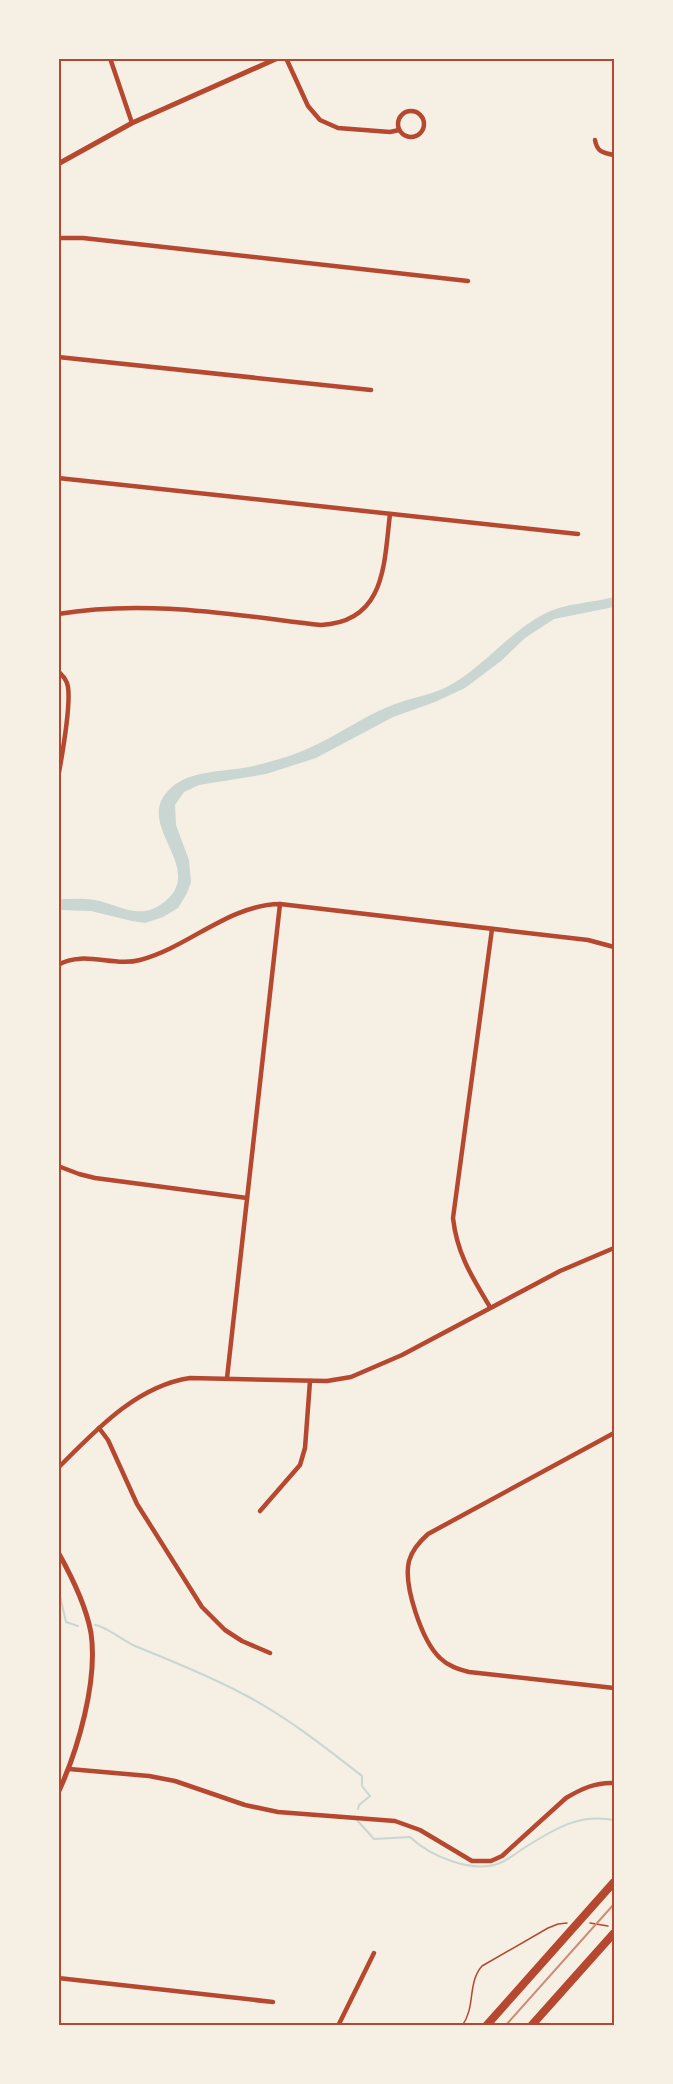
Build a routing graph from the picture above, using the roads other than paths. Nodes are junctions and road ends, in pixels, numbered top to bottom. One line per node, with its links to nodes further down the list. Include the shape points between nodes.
1 (110, 58): 5 (street)
2 (278, 58): 4 (street)
3 (286, 58): 6 (street, via 308,106 320,120 338,128)
4 (271, 60): 5 (street)
5 (132, 123): 9 (street)
6 (399, 130): 6 (street, via 398,121 404,114 416,112 422,118 424,126 416,136 408,137)
7 (595, 140): 8 (street, via 600,151)
8 (615, 154)
9 (58, 164)
10 (58, 238): 11 (street)
11 (468, 281)
12 (58, 357): 13 (street)
13 (371, 390)
14 (58, 478): 15 (street)
15 (390, 514): 16 (street); 17 (street, via 379,588 364,609 340,622 321,625 167,608)
16 (578, 534)
17 (58, 614)
18 (58, 671): 19 (street, via 68,687 68,701)
19 (58, 778)
20 (280, 904): 21 (street); 23 (street, via 249,909 142,960 121,963 76,959); 25 (street)
21 (492, 929): 22 (street, via 588,940); 27 (street, via 453,1218 461,1255)
22 (615, 947)
23 (58, 965)
24 (58, 1166): 25 (street, via 95,1178)
25 (247, 1198): 28 (street)
26 (615, 1248): 27 (street)
27 (490, 1307): 29 (street, via 402,1355 351,1377)
28 (227, 1378): 29 (street); 30 (street, via 190,1378 168,1383 127,1406)
29 (310, 1381): 33 (street, via 300,1465)
30 (99, 1428): 32 (street); 35 (street, via 136,1504 202,1607 225,1630)
31 (615, 1433): 36 (street, via 427,1535 413,1551 408,1572 423,1635 447,1664 469,1672)
32 (58, 1468)
33 (260, 1511)
34 (58, 1552): 37 (street, via 87,1616 92,1654 82,1725)
35 (270, 1653)
36 (615, 1688)
37 (69, 1769): 38 (street, via 175,1781 278,1812 394,1821 420,1830 465,1858 479,1862 502,1856 578,1791); 39 (street)
38 (615, 1783)
39 (58, 1793)
40 (615, 1882): 46 (highway)
41 (615, 1933): 47 (highway)
42 (374, 1953): 45 (street)
43 (58, 1978): 44 (street)
44 (273, 2002)
45 (338, 2025)
46 (486, 2025)
47 (531, 2025)

